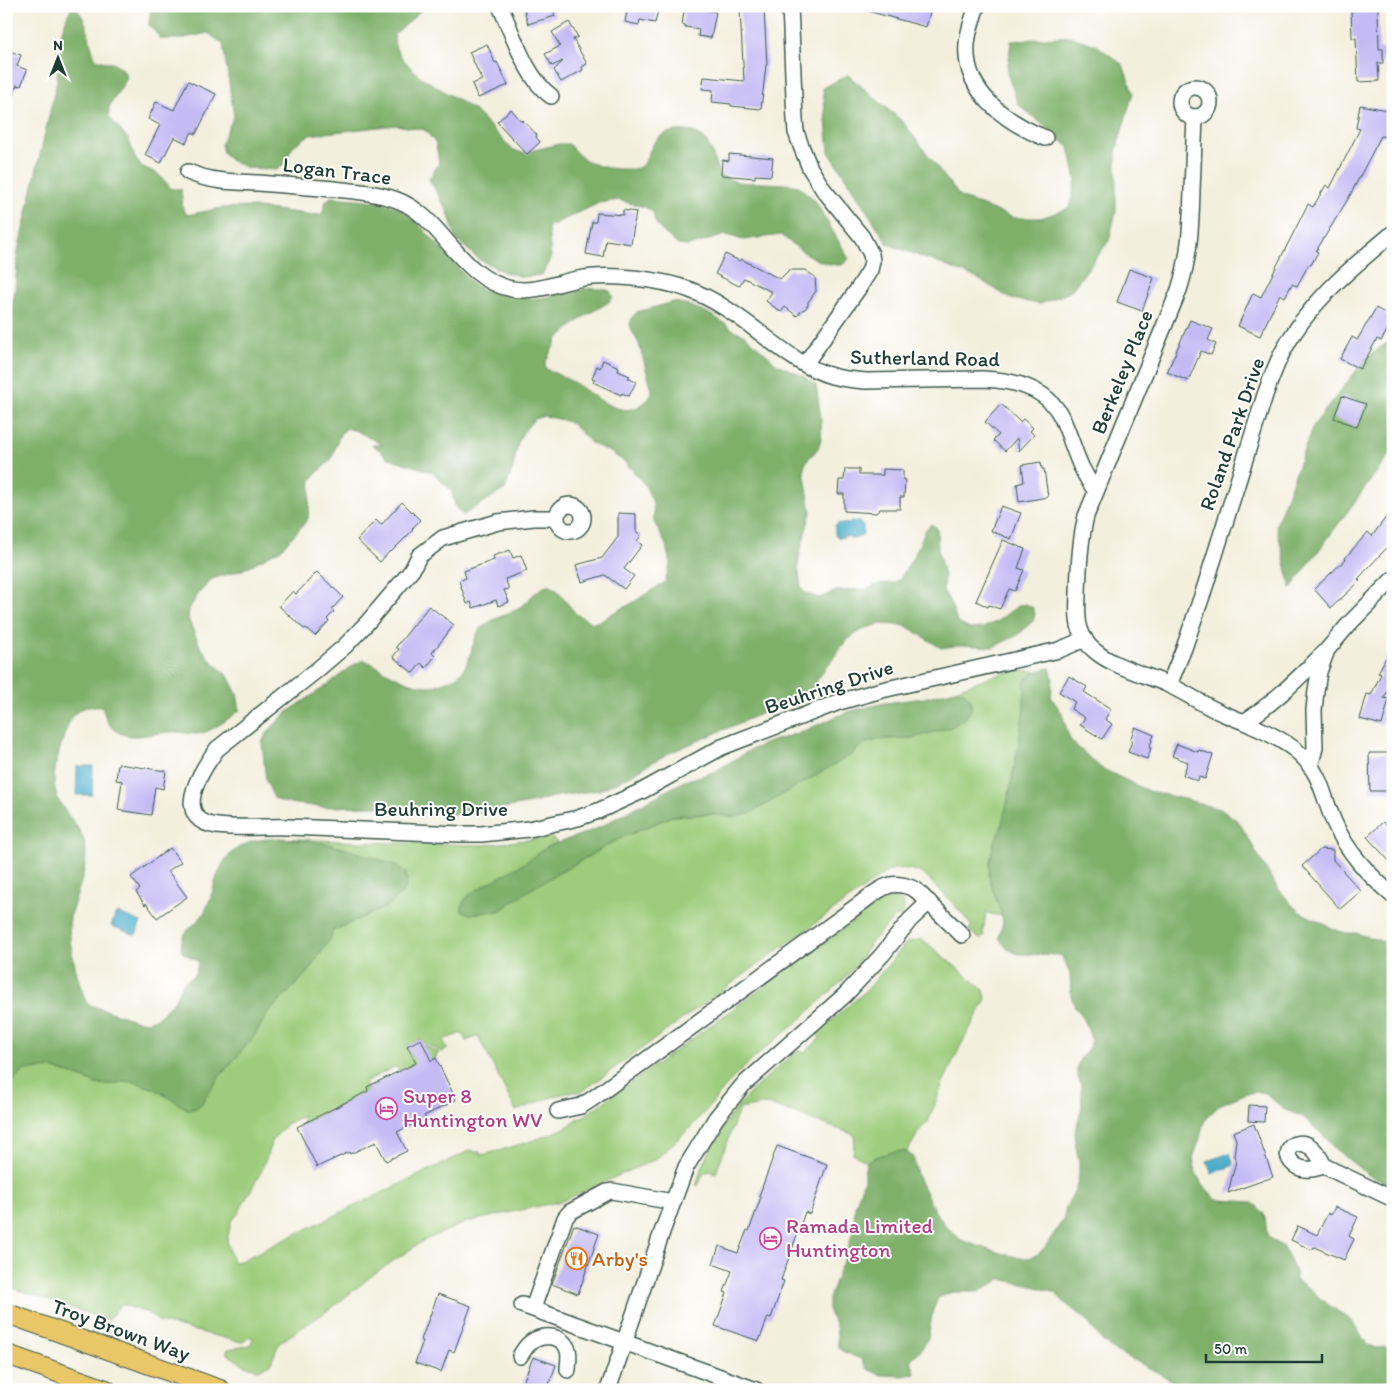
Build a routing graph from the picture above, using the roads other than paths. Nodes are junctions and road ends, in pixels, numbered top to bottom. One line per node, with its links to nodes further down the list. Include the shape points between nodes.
1 (500, 6): 4 (street, via 532,74)
2 (790, 6): 10 (street, via 795,120 800,146 823,188 865,242 872,261 858,289)
3 (977, 6): 6 (street, via 967,43 974,80 998,112)
4 (551, 96)
5 (1195, 117): 11 (street, Berkeley Place, via 1192,212 1185,272)
6 (1045, 138)
7 (188, 172): 9 (street, Logan Trace, via 210,180 348,190 385,196 418,212 469,266 492,281 523,290)
8 (1393, 233): 16 (street, Roland Park Drive, via 1332,286 1311,309 1283,352 1262,404 1184,648)
9 (568, 282): 10 (street, Sutherland Road, via 588,277 614,277 690,290 722,306)
10 (805, 364): 11 (street, Sutherland Road, via 831,376 850,380 982,379 1030,388 1056,407 1084,474)
11 (1096, 491): 14 (street, Berkeley Place, via 1086,516 1081,547 1078,611)
12 (556, 518): 14 (street, Beuhring Drive, via 511,520 484,526 443,538 419,556 412,570 366,624 331,658 217,749 200,776 192,800 195,815 201,821 218,826 460,834 529,829 598,811 722,747 838,702 1059,650)
13 (1393, 579): 15 (street)
14 (1085, 639): 16 (street, via 1095,652 1106,659)
15 (1327, 650): 17 (street, via 1263,710); 18 (street, via 1316,691 1314,748)
16 (1169, 685): 17 (street)
17 (1244, 722): 18 (street, via 1294,748)
18 (1310, 766): 19 (street, via 1320,780 1341,837 1364,869)
19 (1393, 896)
20 (929, 902): 21 (street); 22 (street, via 908,886 891,884 882,888 592,1099 580,1106); 25 (street, via 845,995 739,1090 716,1118 686,1167)
21 (962, 934)
22 (558, 1111)
23 (1324, 1166): 24 (street)
24 (1393, 1199)
25 (673, 1202): 27 (street); 27 (street, via 612,1191 570,1212 528,1306)
26 (6, 1313): 32 (main road, Troy Brown Way)
27 (625, 1342): 33 (street); 34 (street)
28 (6, 1354): 31 (main road)
29 (520, 1356): 30 (street, via 530,1343 540,1337 552,1337 566,1345)
30 (568, 1370)
31 (107, 1390)
32 (221, 1390)
33 (608, 1390)
34 (756, 1390)

